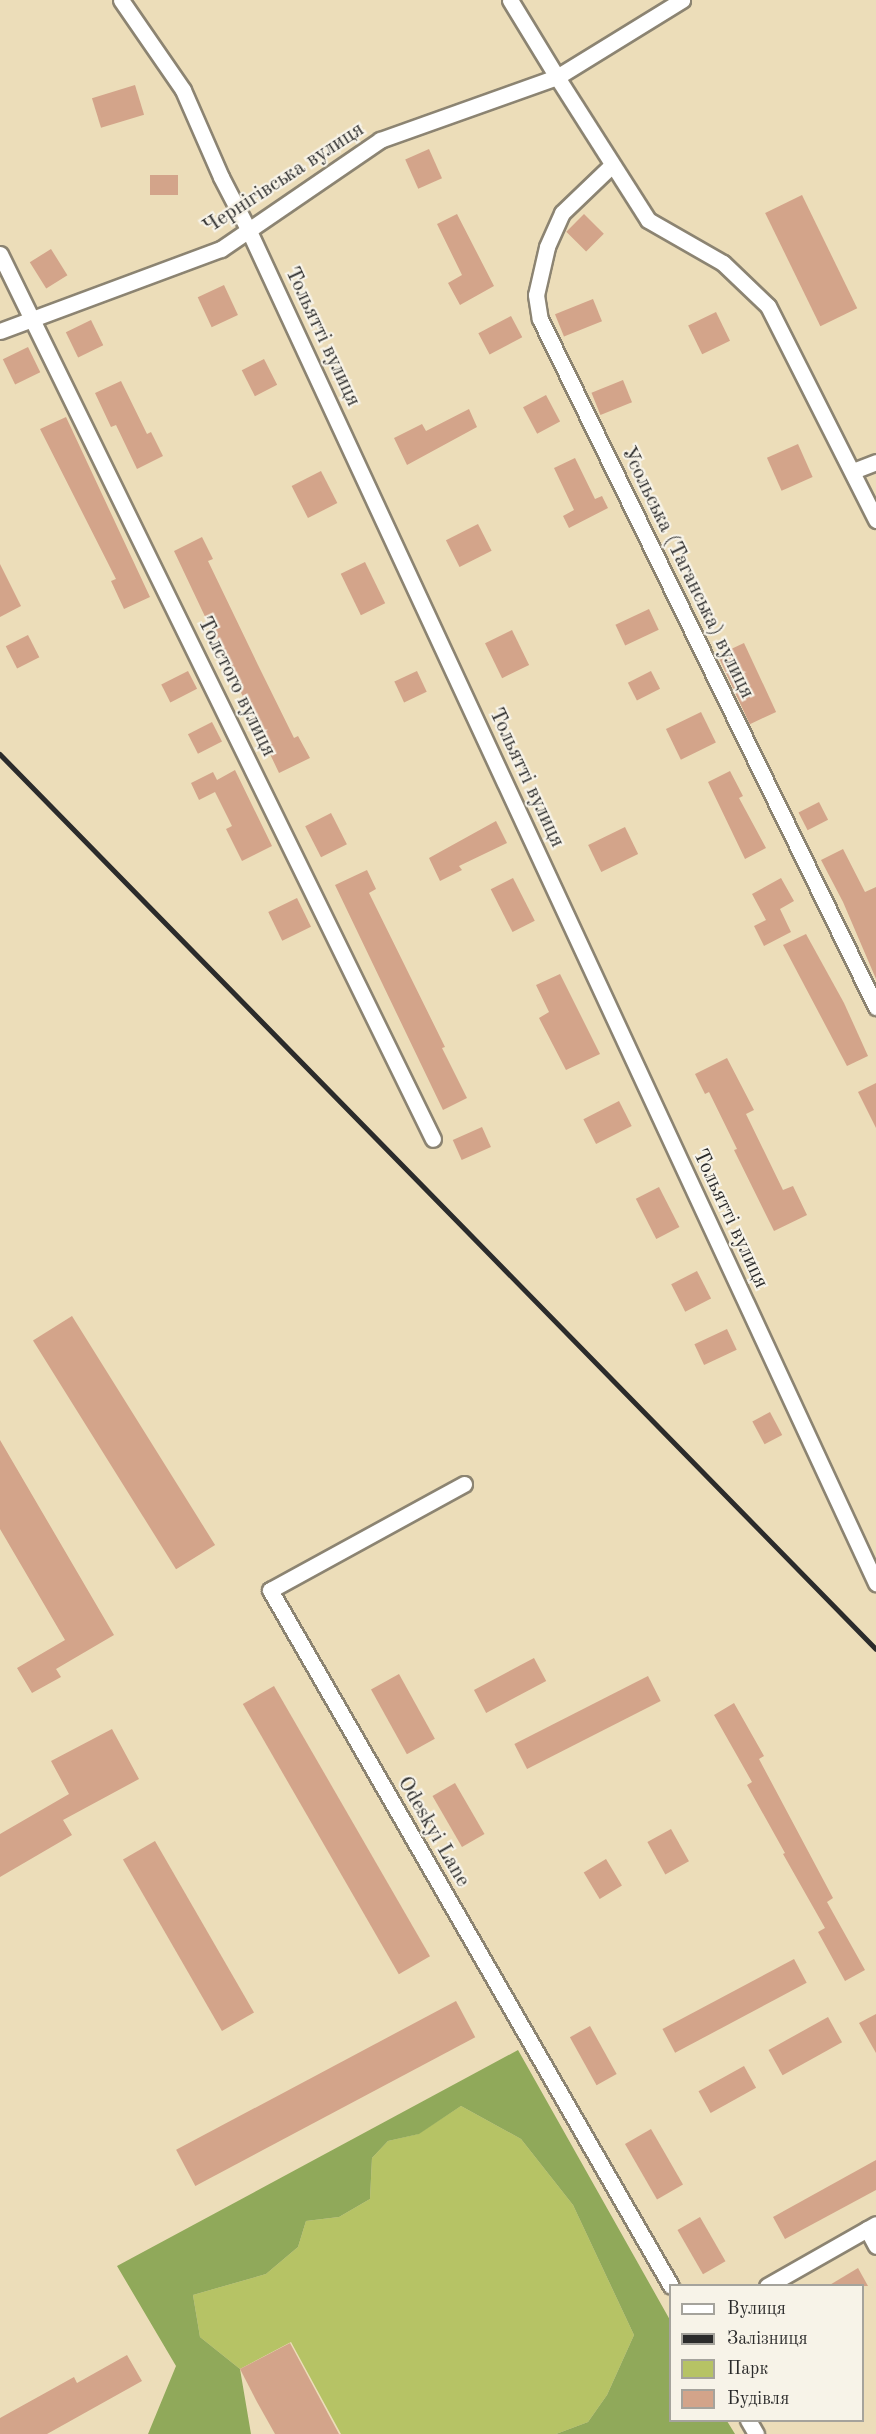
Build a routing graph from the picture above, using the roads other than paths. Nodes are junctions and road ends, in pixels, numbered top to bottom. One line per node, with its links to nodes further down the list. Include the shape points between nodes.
1 (121, 0): 6 (street, Тольятті вулиця, via 183,90)
2 (510, 0): 4 (street)
3 (682, 0): 4 (street, Чернігівська вулиця)
4 (557, 77): 5 (street); 6 (street, Чернігівська вулиця, via 380,140)
5 (612, 165): 11 (street, via 648,220 723,263 768,306); 13 (street, Усольська (Таганська) вулиця, via 562,213 547,247 536,295 540,320)
6 (248, 229): 8 (street, Чернігівська вулиця, via 221,249); 16 (street, Тольятті вулиця)
7 (0, 254): 8 (street, Толстого вулиця)
8 (32, 317): 9 (street, Чернігівська вулиця); 14 (street, Толстого вулиця)
9 (0, 331)
10 (876, 462): 11 (street)
11 (853, 471): 12 (street)
12 (876, 520)
13 (876, 1007)
14 (433, 1139)
15 (464, 1484): 19 (street, Odeskyi Lane, via 270,1590)
16 (876, 1583)
17 (871, 2227): 18 (street); 20 (street)
18 (876, 2246)
19 (670, 2284)
20 (771, 2284)

